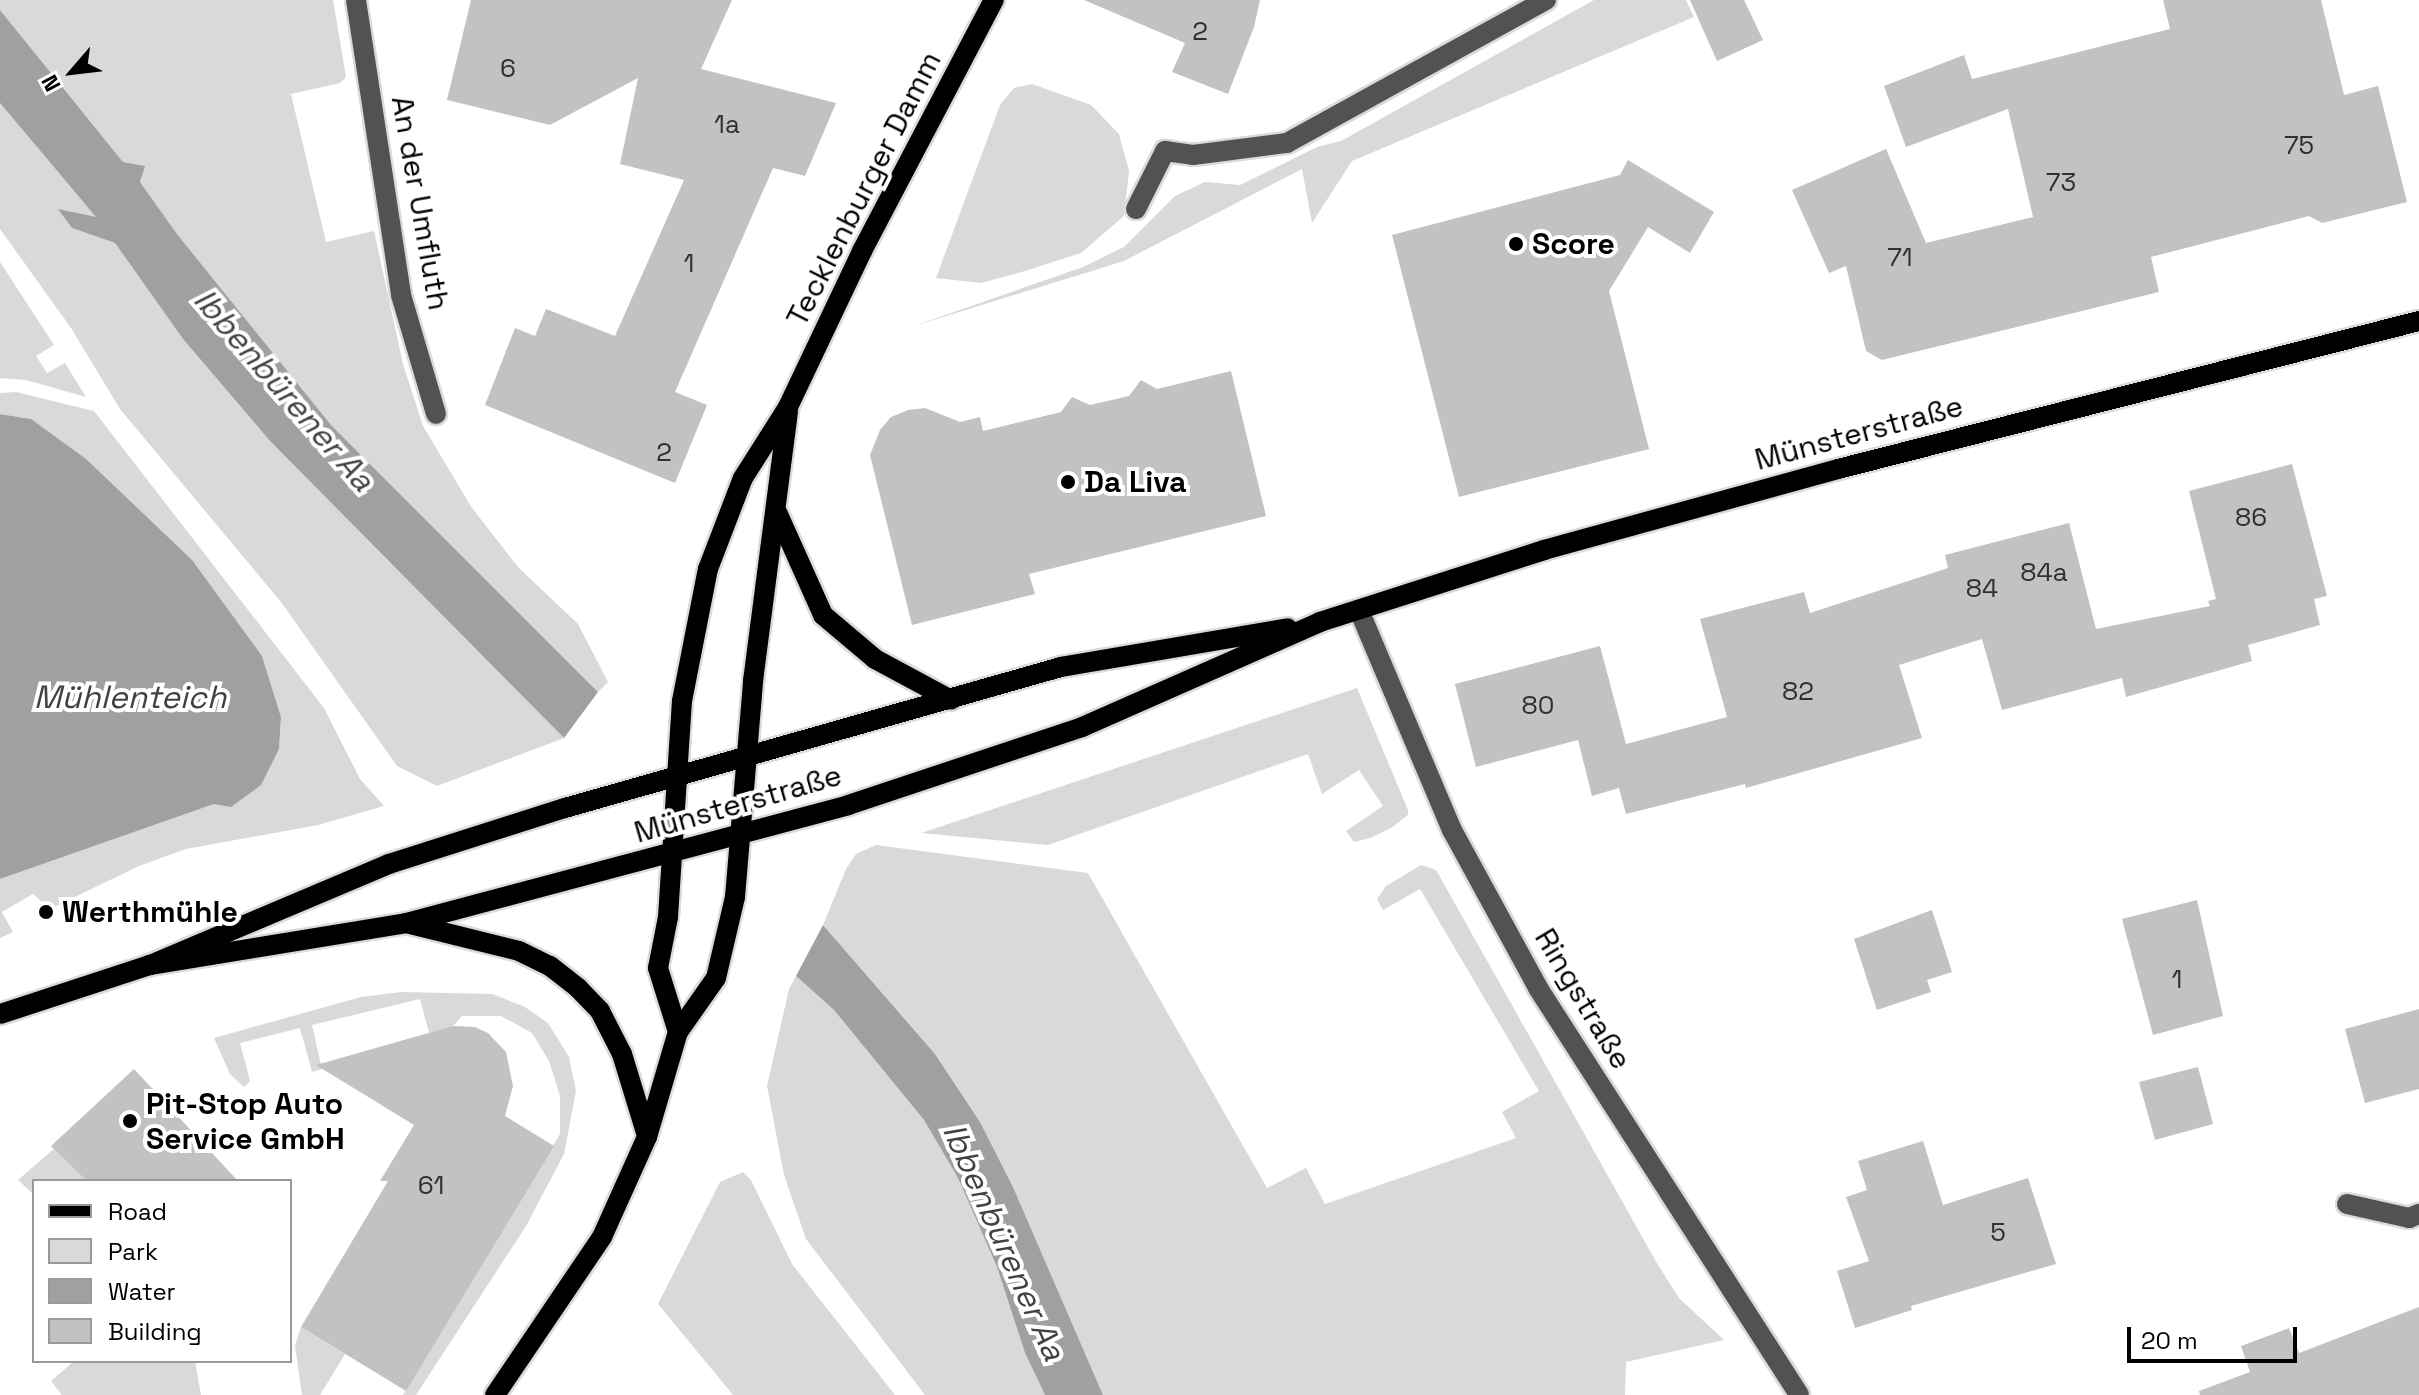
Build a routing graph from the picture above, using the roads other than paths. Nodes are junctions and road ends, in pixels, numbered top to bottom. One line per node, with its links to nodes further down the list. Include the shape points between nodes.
1 (356, 0): 7 (street, An der Umfluth, via 401,295)
2 (994, 0): 6 (main road, Tecklenburger Damm, via 862,251)
3 (1546, 0): 4 (street, via 1287,143 1193,155 1165,151)
4 (1136, 209)
5 (2419, 321): 9 (main road, Münsterstraße, via 1838,469 1544,550)
6 (788, 407): 8 (main road, Tecklenburger Damm); 13 (main road, Tecklenburger Damm, via 743,478 708,569 682,701)
7 (436, 414)
8 (777, 512): 11 (main road, via 823,615 875,659); 12 (main road, Tecklenburger Damm)
9 (1359, 610): 10 (main road, Münsterstraße); 24 (street, Ringstraße, via 1452,830 1538,988)
10 (1320, 622): 11 (main road, Münsterstraße, via 1061,667); 14 (main road, Münsterstraße, via 1082,727)
11 (951, 700): 12 (main road, Münsterstraße)
12 (747, 756): 13 (main road, Münsterstraße); 14 (main road, Tecklenburger Damm)
13 (678, 776): 15 (main road, Tecklenburger Damm); 17 (main road, Münsterstraße, via 389,864)
14 (740, 835): 15 (main road, Münsterstraße); 19 (main road, Tecklenburger Damm, via 735,897 716,978)
15 (672, 854): 16 (main road, Münsterstraße); 19 (main road, Tecklenburger Damm, via 658,968)
16 (406, 923): 17 (main road, Münsterstraße); 20 (main road, via 519,951 578,988 600,1011 622,1054)
17 (150, 965): 18 (main road, Münsterstraße)
18 (0, 1014)
19 (678, 1032): 20 (main road, Tecklenburger Damm)
20 (647, 1137): 23 (main road, Tecklenburger Damm, via 602,1237)
21 (2347, 1204): 22 (street, via 2409,1218)
22 (2419, 1214)
23 (495, 1395)
24 (1799, 1395)

